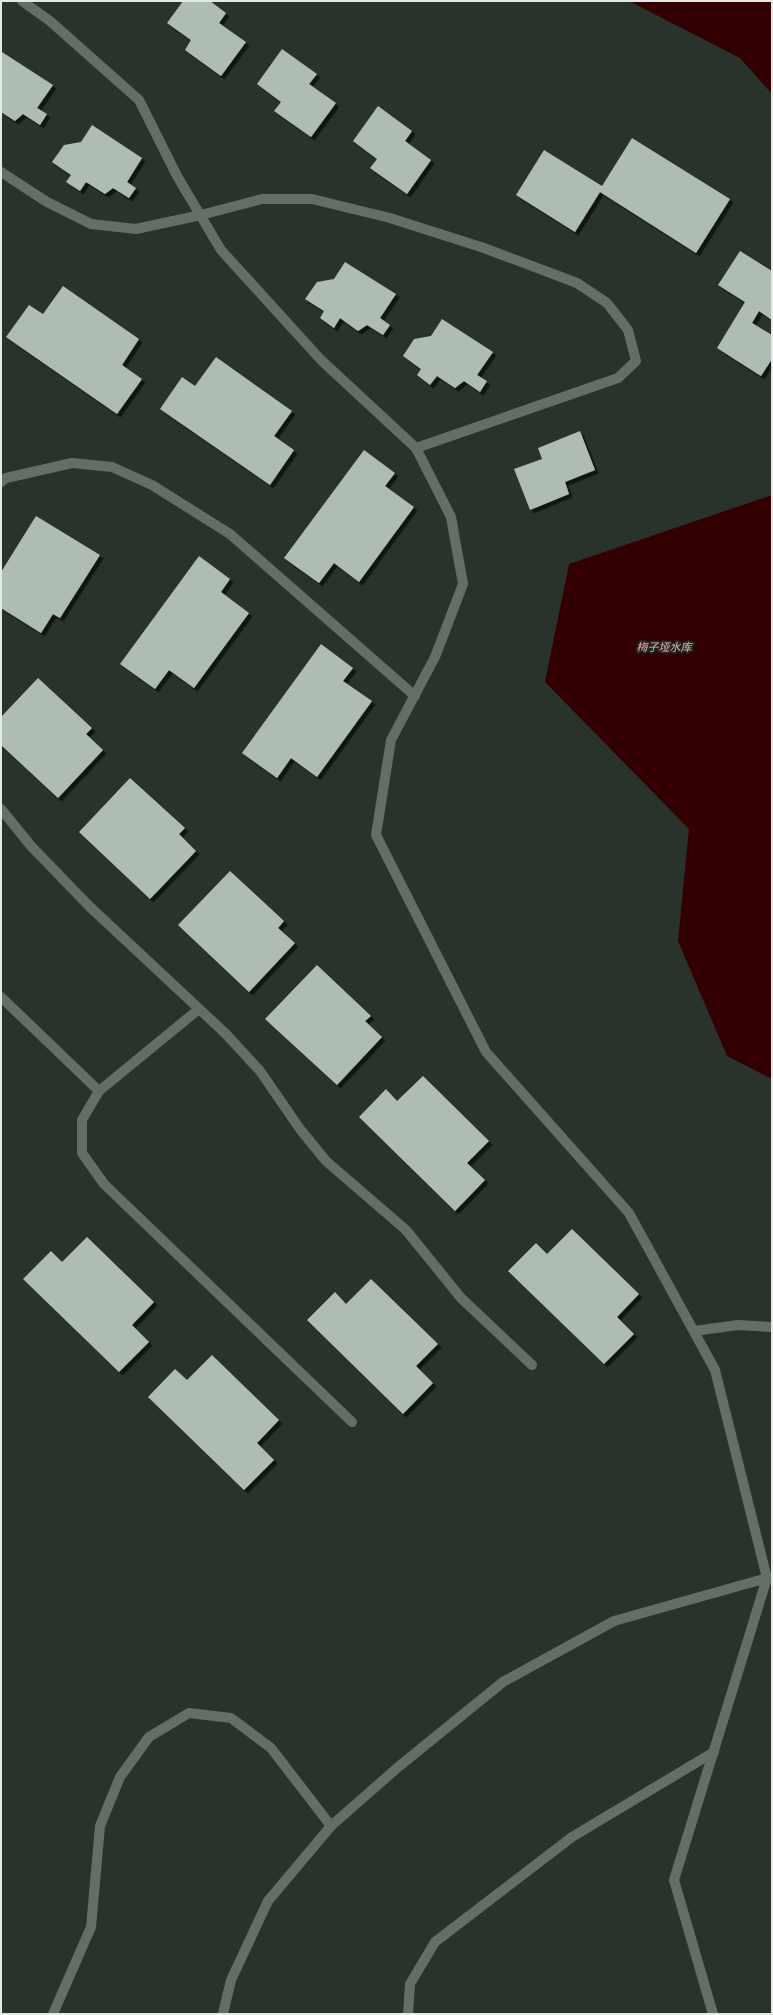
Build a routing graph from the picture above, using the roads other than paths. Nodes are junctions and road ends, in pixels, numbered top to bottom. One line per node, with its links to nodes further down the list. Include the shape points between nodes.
1 (22, 1): 3 (lane, via 50,21 139,100 177,176)
2 (1, 172): 3 (lane, via 47,202 91,224 136,229)
3 (201, 215): 4 (lane, via 221,250 316,354); 4 (lane, via 262,199 312,199 390,218 484,248 577,283 607,303 628,330 636,361 618,378)
4 (416, 448): 6 (lane, via 451,517 463,584 435,657)
5 (1, 482): 6 (lane, via 6,478 72,463 112,467 152,485 230,534)
6 (415, 696): 12 (lane, via 391,740 376,836 486,1052 629,1213)
7 (1, 809): 9 (lane, via 31,846 89,906)
8 (1, 997): 10 (lane)
9 (199, 1009): 10 (lane); 13 (lane, via 260,1071 300,1129 326,1161 406,1230 461,1298)
10 (99, 1092): 14 (lane, via 82,1120 82,1153 104,1184)
11 (772, 1327): 12 (lane, via 738,1325)
12 (694, 1331): 15 (lane, via 715,1370)
13 (532, 1365)
14 (352, 1422)
15 (769, 1579): 16 (lane); 17 (lane, via 614,1621 503,1682)
16 (714, 1752): 20 (lane, via 572,1837 435,1942 410,1984); 21 (lane, via 674,1880)
17 (330, 1826): 18 (lane, via 271,1748 231,1718 189,1713 149,1737 120,1777 100,1826 91,1927); 19 (lane, via 268,1901 231,1980)
18 (53, 2014)
19 (222, 2014)
20 (408, 2014)
21 (713, 2014)

